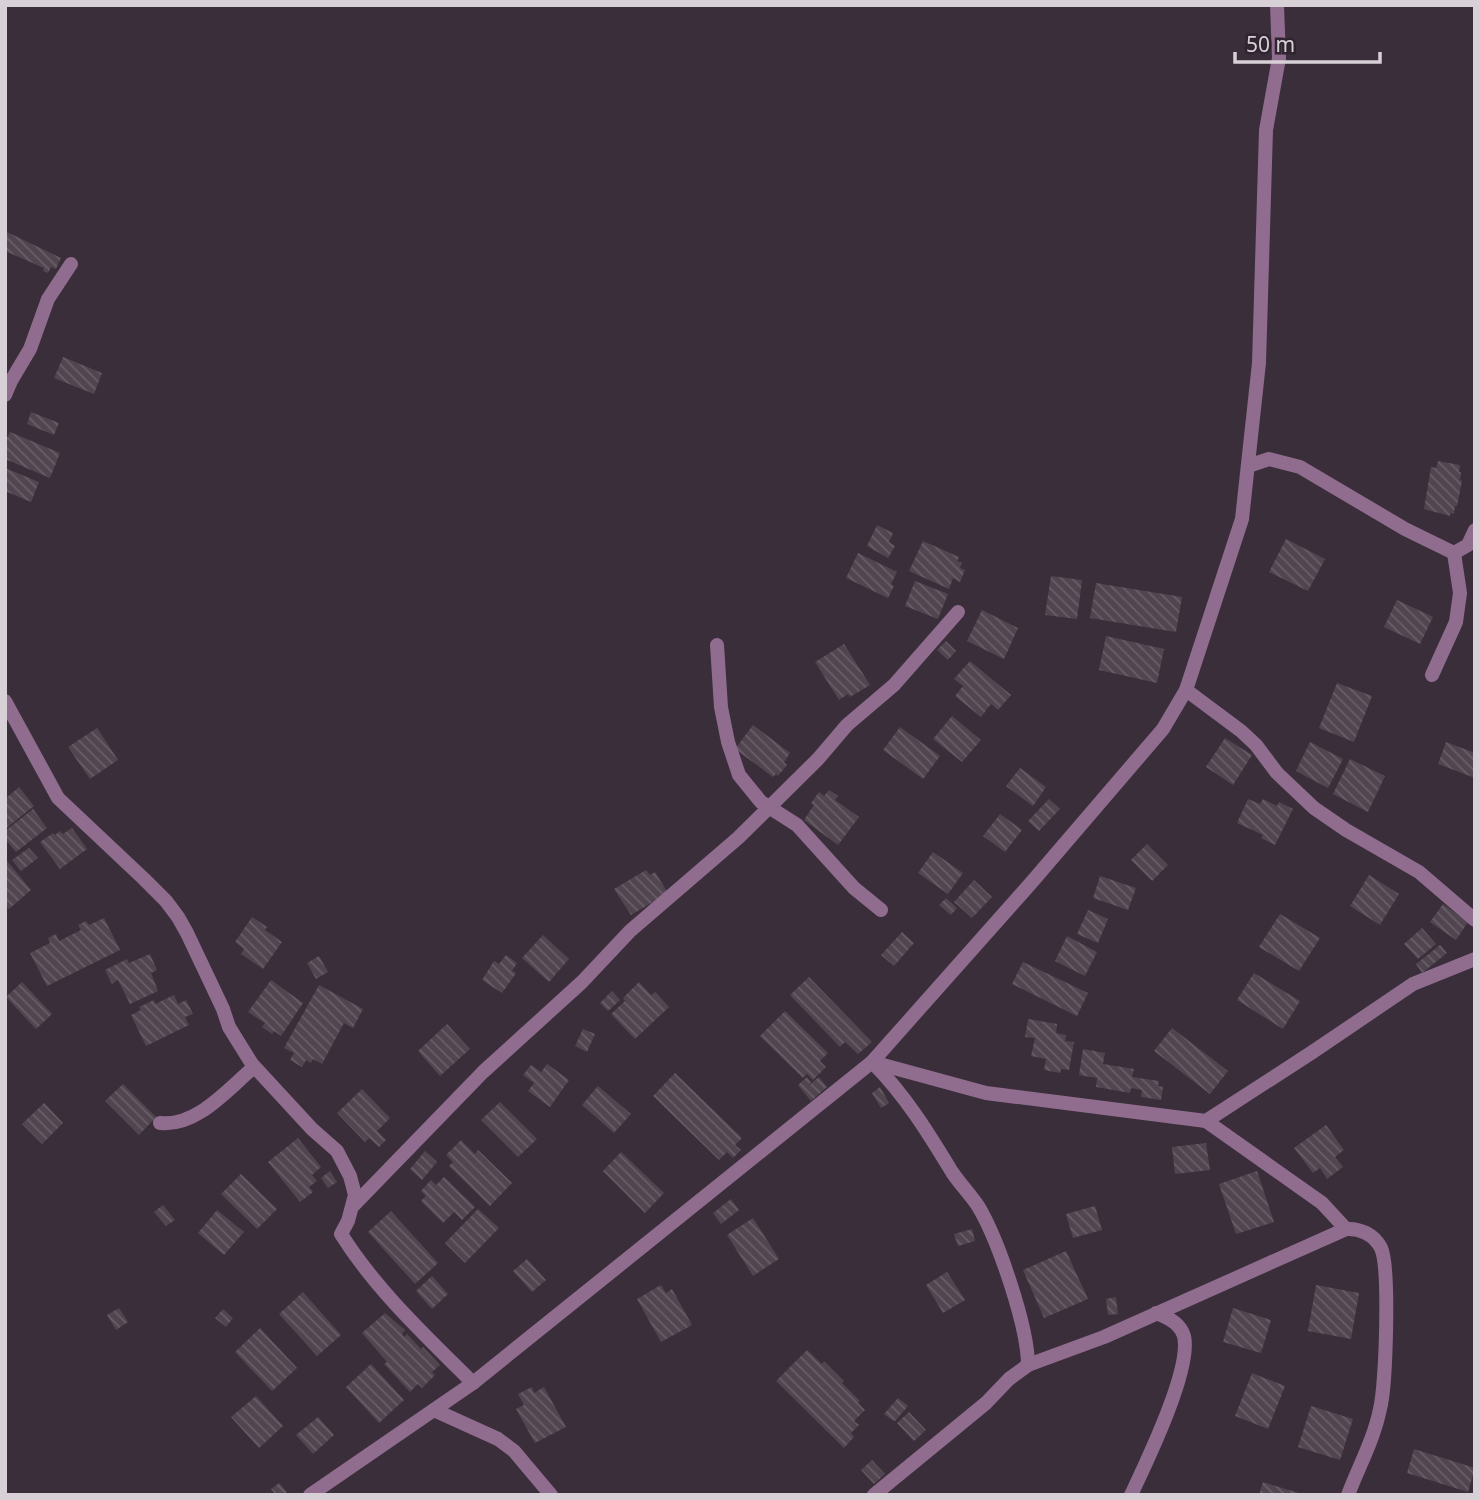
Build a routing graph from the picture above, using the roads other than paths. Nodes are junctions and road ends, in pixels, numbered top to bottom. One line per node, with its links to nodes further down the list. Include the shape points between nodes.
1 (1277, 5): 4 (street, via 1279,58 1266,130 1259,363)
2 (71, 264): 3 (street, via 48,299 30,349)
3 (5, 395)
4 (1248, 466): 6 (street, via 1269,459 1300,467); 10 (street, via 1242,519)
5 (1475, 530): 6 (street, via 1468,545)
6 (1454, 553): 9 (street, via 1460,593 1456,622)
7 (958, 612): 12 (street, via 894,685 847,725)
8 (717, 645): 12 (street, via 728,742 739,775)
9 (1432, 675)
10 (1186, 690): 14 (street, via 1241,731 1314,808 1419,872); 16 (street, via 1138,760)
11 (5, 701): 17 (street, via 58,798 145,879 178,917 229,1027)
12 (769, 807): 13 (street, via 797,825 854,888); 20 (street, via 630,931 582,982 483,1072)
13 (881, 910)
14 (1475, 920)
15 (1475, 958): 18 (street, via 1413,984)
16 (872, 1062): 18 (street, via 985,1093); 23 (street, via 921,1122 978,1207 1007,1275 1028,1349); 24 (street)
17 (254, 1067): 19 (street, via 193,1118); 20 (street, via 337,1151 355,1195)
18 (1206, 1121): 21 (street, via 1322,1203)
19 (160, 1123)
20 (350, 1209): 24 (street, via 341,1234 351,1250)
21 (1346, 1229): 22 (street); 30 (street, via 1358,1228 1381,1248 1385,1274 1380,1409)
22 (1156, 1313): 23 (street); 29 (street, via 1178,1326 1185,1350 1152,1451)
23 (1028, 1365): 28 (street)
24 (473, 1383): 25 (street)
25 (434, 1410): 26 (street); 27 (street, via 498,1439)
26 (310, 1495)
27 (551, 1495)
28 (874, 1495)
29 (1131, 1495)
30 (1348, 1495)

